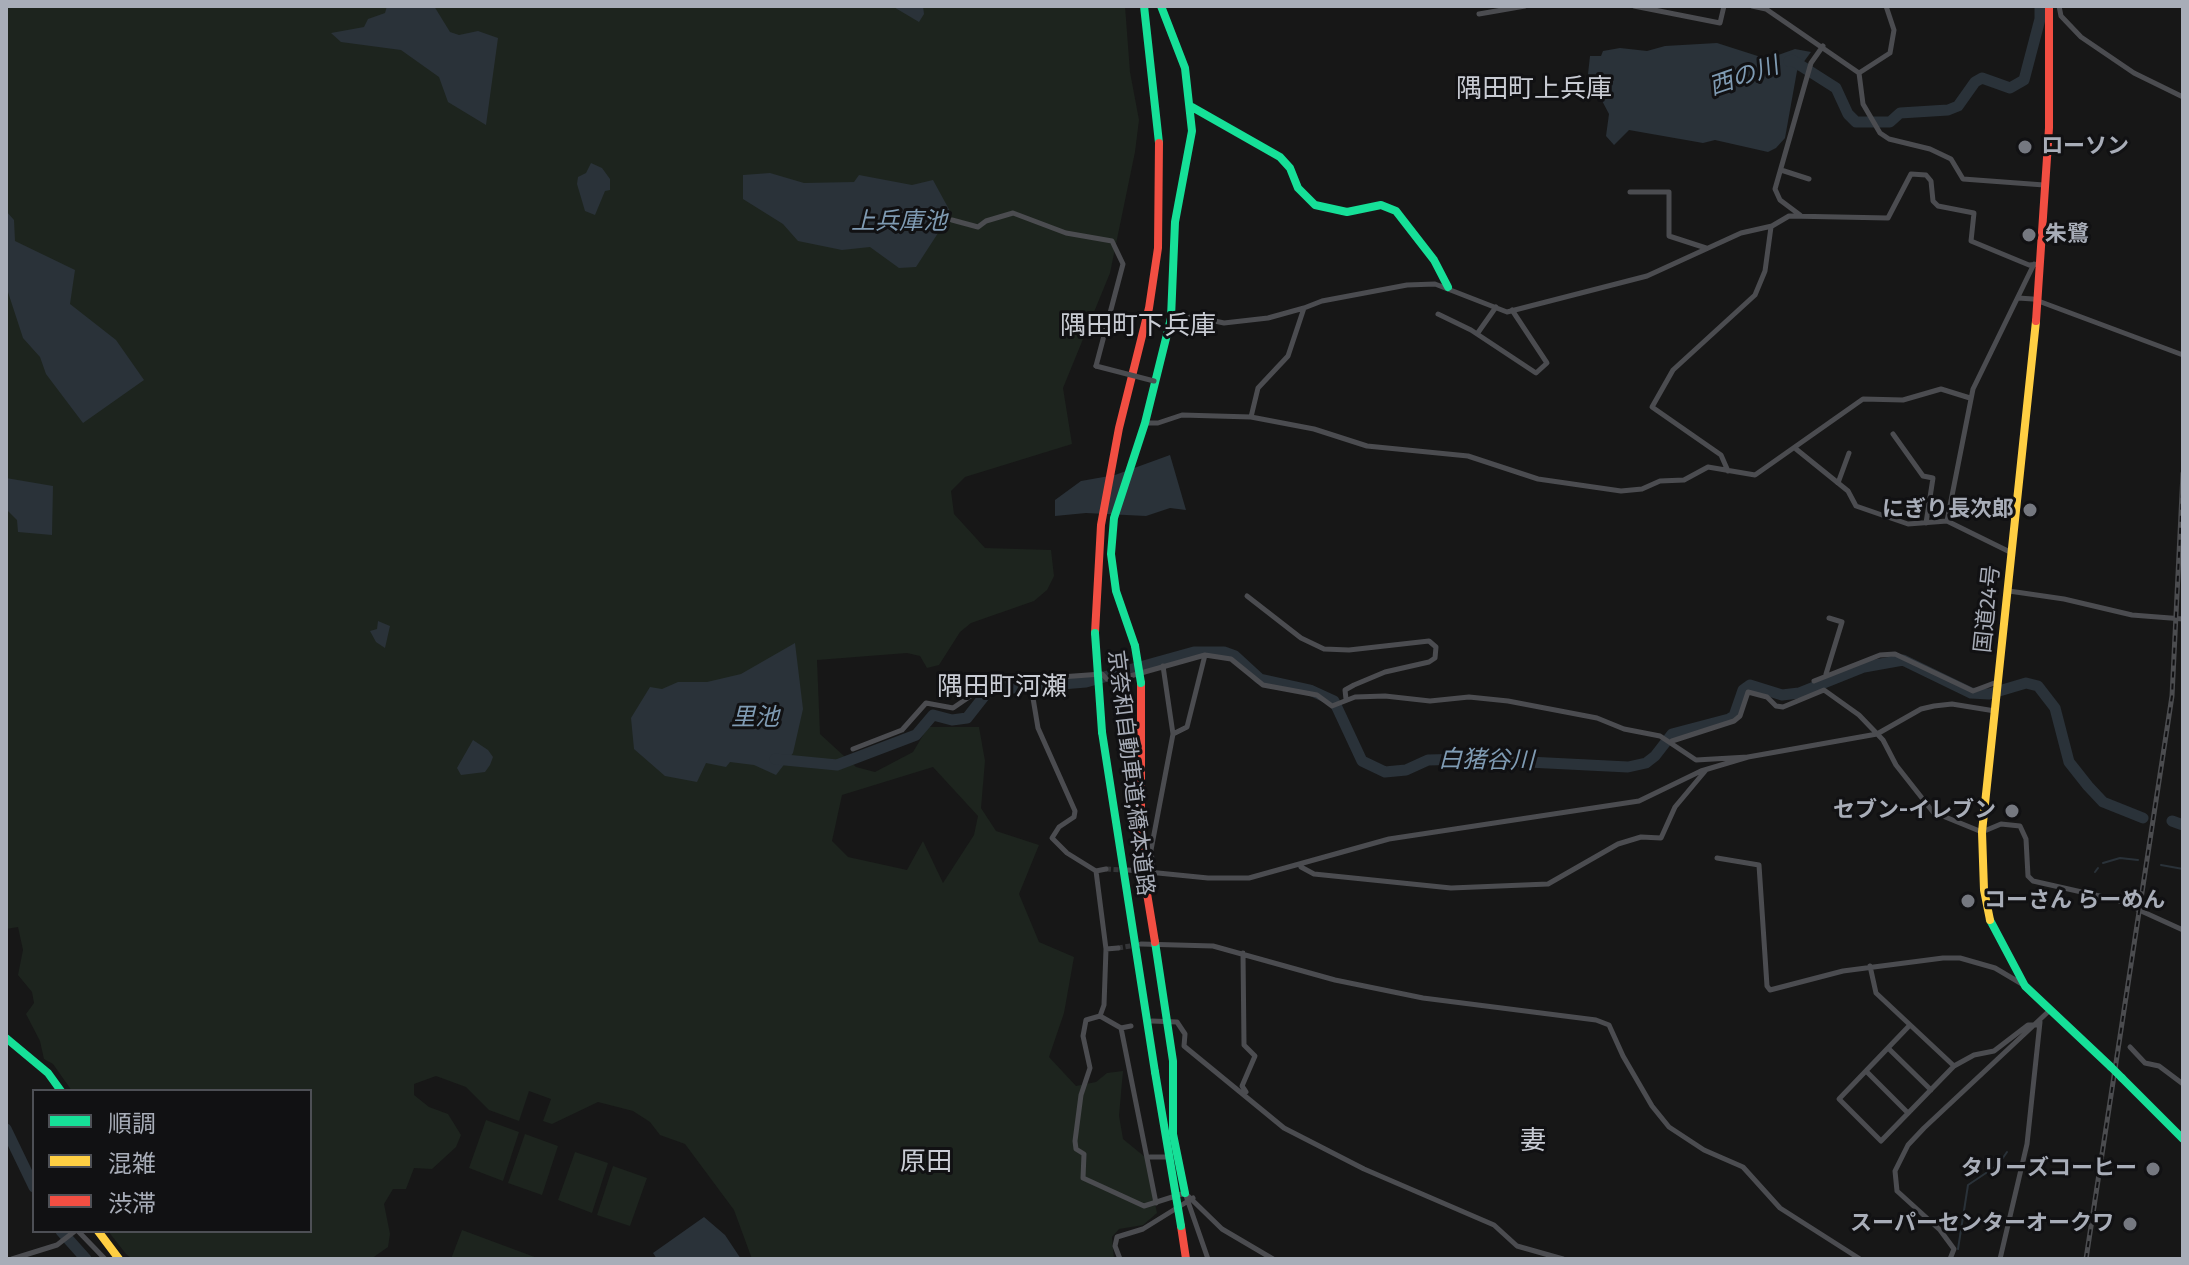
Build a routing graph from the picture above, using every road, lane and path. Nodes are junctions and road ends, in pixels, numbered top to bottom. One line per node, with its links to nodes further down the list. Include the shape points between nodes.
1 (1144, 6): 110 (main road, 京奈和自動車道;橋本道路, bridge, via 1160,144 1161,220 1149,308 1101,525 1095,633 1102,732)
2 (1161, 6): 14 (main road, via 1185,68)
3 (1525, 6): 10 (street)
4 (1634, 6): 5 (street, via 1720,23)
5 (1724, 6)
6 (1752, 6): 11 (street, via 1766,9)
7 (1886, 6): 12 (street, via 1894,30 1890,53)
8 (2049, 6): 17 (main road, 国道24号)
9 (2059, 6): 13 (street, via 2061,16 2081,37 2134,73)
10 (1479, 14)
11 (1823, 45): 12 (street); 15 (street, via 1811,63)
12 (1859, 73): 17 (street, via 1863,104 1889,139 1951,159 1963,179)
13 (2183, 97)
14 (1192, 107): 24 (main road, via 1280,157 1315,205 1347,212 1381,205 1396,211); 31 (main road, via 1190,150 1175,222)
15 (1781, 170): 16 (street); 19 (street, via 1775,189 1780,200)
16 (1809, 179)
17 (2045, 185): 23 (main road, 国道24号)
18 (1630, 192): 22 (street, via 1669,192 1669,236)
19 (1801, 216): 21 (street); 23 (street, via 1888,218 1911,174 1926,175 1938,206 1974,213 1971,241)
20 (952, 220): 34 (street, bridge, via 978,227 1013,213 1066,233 1112,241 1123,264 1096,366)
21 (1772, 226): 22 (street); 41 (street, via 1755,295 1673,370 1652,407 1721,455)
22 (1707, 248): 29 (street, via 1647,276)
23 (2037, 264): 25 (street); 26 (main road, 国道24号)
24 (1448, 287): 27 (street); 28 (street, via 1407,285)
25 (2018, 298): 26 (street); 35 (street)
26 (2037, 301): 33 (street); 45 (main road, 国道24号)
27 (1496, 307): 29 (street); 32 (street)
28 (1304, 308): 31 (street, via 1224,323); 36 (street, via 1288,356 1258,388)
29 (1512, 310): 32 (street, via 1547,363 1536,373)
30 (1438, 314): 32 (street)
31 (1171, 318): 34 (main road)
32 (1477, 334)
33 (2183, 355)
34 (1154, 381): 37 (main road)
35 (1970, 398): 39 (street, via 1941,389 1903,400 1863,399); 43 (street)
36 (1251, 417): 37 (street, via 1182,415); 41 (street, via 1367,446 1468,456 1538,479 1603,490 1684,480 1708,467)
37 (1145, 423): 70 (main road, bridge, via 1120,491 1112,532 1116,591 1135,646 1144,710 1139,795)
38 (1893, 434): 44 (street, via 1923,476 1933,478)
39 (1796, 449): 41 (street, via 1788,449 1755,475); 42 (street)
40 (1849, 453): 42 (street)
41 (1728, 471)
42 (1838, 483): 44 (street, via 1856,506 1886,519)
43 (1947, 521): 44 (street); 45 (street)
44 (1926, 523)
45 (2013, 553): 46 (main road, 国道24号)
46 (2009, 591): 49 (street, via 2132,615); 54 (main road, 国道24号)
47 (1247, 596): 56 (street, via 1324,649 1429,641 1436,647 1429,662 1354,685 1345,690)
48 (1829, 618): 52 (street, via 1842,622)
49 (2183, 619)
50 (1205, 655): 51 (street); 56 (street, via 1231,659 1263,685 1337,704); 58 (street, via 1187,727)
51 (1163, 666): 53 (street, via 1106,678); 58 (street)
52 (1825, 675): 54 (street, via 1895,654 1973,691); 55 (street, via 1814,681)
53 (1030, 680): 61 (street, via 991,682 953,708 926,703 902,730); 69 (street, via 1038,728 1075,811 1052,838)
54 (1998, 682): 57 (main road, 国道24号)
55 (1819, 687): 59 (street); 60 (street, via 1783,707 1748,692 1734,721)
56 (1346, 699): 60 (street, via 1508,701 1597,718)
57 (1995, 711): 59 (street, via 1934,706); 64 (main road, 国道24号)
58 (1173, 734): 71 (street, via 1151,850)
59 (1877, 734): 62 (street); 64 (street, via 1933,812)
60 (1668, 739): 62 (street, via 1696,760)
61 (853, 749)
62 (1748, 757): 63 (street)
63 (1707, 769): 66 (street, via 1639,801 1389,839); 66 (street, via 1675,807 1661,838 1618,844 1548,884 1451,888 1314,874)
64 (1982, 832): 72 (street, via 2001,824 2020,826 2028,876 2041,885 2117,900); 79 (main road, 国道24号, via 1991,924)
65 (1717, 858): 78 (street, via 1759,865 1770,990)
66 (1300, 866): 71 (street, via 1231,879)
67 (1106, 869): 69 (street)
68 (1128, 870): 70 (street)
69 (1096, 871): 76 (street)
70 (1143, 871): 71 (street); 73 (main road)
71 (1153, 871)
72 (2183, 930)
73 (1156, 943): 74 (street); 77 (street); 83 (main road)
74 (1141, 944)
75 (1118, 948): 76 (street)
76 (1106, 949): 81 (street)
77 (1243, 953): 96 (street, via 1244,1045 1255,1056 1242,1086); 114 (street, via 1423,998 1609,1025 1652,1106 1669,1127 1743,1167 1780,1208)
78 (1870, 966): 79 (street, via 1960,958 1995,968); 86 (street, via 1876,993)
79 (2025, 986): 80 (main road, 国道24号)
80 (2051, 1009): 84 (street); 98 (main road, 国道24号, bridge)
81 (1100, 1016): 87 (street); 102 (street, via 1086,1020 1084,1028 1090,1068 1075,1141 1085,1159 1083,1178 1144,1206)
82 (1152, 1021): 83 (street)
83 (1168, 1021): 96 (street, via 1181,1027 1184,1046); 100 (main road)
84 (2038, 1023): 91 (street, via 1994,1051); 115 (street, via 1924,1128 1895,1171 1897,1191 1949,1241 1954,1249); 116 (street, via 2027,1144)
85 (1131, 1026): 87 (street)
86 (1909, 1026): 90 (street); 91 (street)
87 (1121, 1028): 99 (street)
88 (6, 1038): 94 (main road)
89 (2130, 1047): 93 (street, via 2145,1063 2159,1066)
90 (1888, 1048): 92 (street); 95 (street)
91 (1954, 1066): 95 (street)
92 (1866, 1071): 97 (street); 97 (street, via 1839,1099 1849,1110 1881,1141)
93 (2183, 1084)
94 (60, 1089)
95 (1931, 1090): 97 (street)
96 (1248, 1096): 113 (street, via 1284,1128 1494,1225 1517,1246)
97 (1908, 1113)
98 (2183, 1139)
99 (1150, 1157): 100 (street); 102 (street)
100 (1176, 1157): 101 (main road)
101 (1189, 1198): 102 (street); 109 (street, via 1143,1229 1117,1237); 111 (street); 112 (street, via 1222,1229)
102 (1156, 1203)
103 (73, 1233): 106 (street, via 59,1244)
104 (78, 1233): 107 (street)
105 (100, 1233): 108 (main road)
106 (12, 1259)
107 (105, 1259)
108 (119, 1259)
109 (1120, 1259)
110 (1186, 1259)
111 (1208, 1259)
112 (1273, 1259)
113 (1563, 1259)
114 (1860, 1259)
115 (1950, 1259)
116 (2000, 1259)

